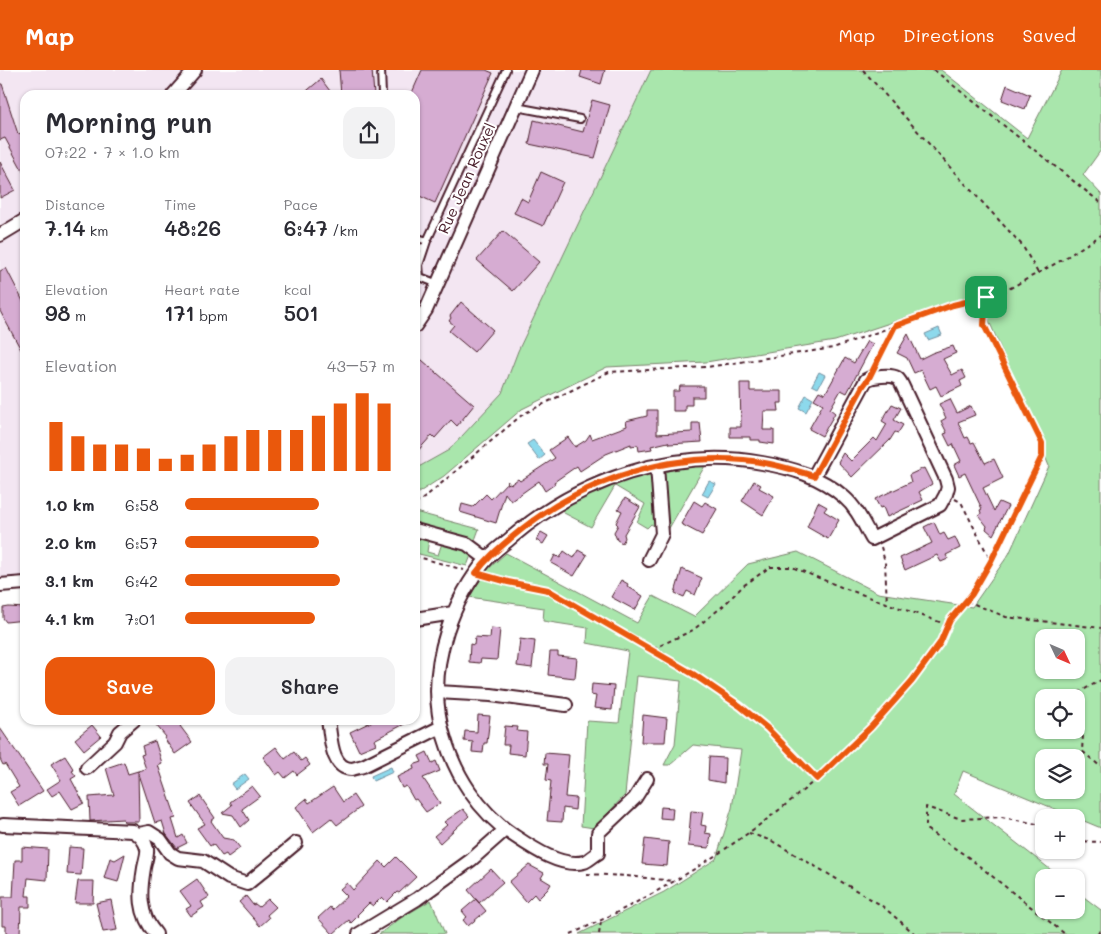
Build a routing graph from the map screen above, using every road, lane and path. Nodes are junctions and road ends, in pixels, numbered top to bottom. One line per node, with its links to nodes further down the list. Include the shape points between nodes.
1 (195, 70): 7 (street)
2 (381, 70): 8 (lane)
3 (506, 70): 16 (lane)
4 (532, 70): 9 (street, Rue Jean Rouxel)
5 (863, 70): 19 (path, via 1022,245)
6 (934, 70): 11 (path)
7 (177, 90)
8 (382, 90)
9 (516, 107): 10 (lane); 21 (street, Rue Jean Rouxel)
10 (580, 118)
11 (1101, 204)
12 (20, 223): 13 (street)
13 (0, 236)
14 (1101, 236): 19 (path)
15 (420, 240): 16 (lane)
16 (426, 244): 17 (lane); 18 (lane)
17 (420, 246)
18 (420, 262)
19 (1038, 273): 22 (path, via 1003,292)
20 (420, 280): 21 (lane)
21 (438, 284): 23 (street, Rue Jean Rouxel)
22 (986, 297): 24 (path); 35 (path, via 984,325 1042,443 1042,456)
23 (420, 319)
24 (895, 326): 25 (path); 29 (path, via 833,348 707,367 609,372 523,414)
25 (869, 378): 27 (street); 28 (street, via 899,379 946,479)
26 (656, 466): 27 (street, via 714,459 745,460); 33 (street, via 608,480 556,504 524,526); 34 (street, via 662,534)
27 (814, 476): 31 (street, via 844,497)
28 (946, 494): 31 (street, via 940,505); 35 (path, via 961,502)
29 (420, 500)
30 (420, 531): 33 (street, via 467,544)
31 (875, 538): 40 (path, via 885,562)
32 (420, 557): 36 (path)
33 (487, 559): 36 (street)
34 (649, 560)
35 (991, 561): 39 (path)
36 (476, 573): 41 (street); 45 (path, via 548,590)
37 (20, 583): 38 (street)
38 (0, 585)
39 (967, 601): 43 (path); 44 (path, via 1006,618)
40 (887, 604): 43 (path); 45 (path, via 792,567 770,567 693,630)
41 (453, 612): 42 (street); 48 (street, via 437,671)
42 (420, 618)
43 (948, 625): 57 (path, via 940,643 912,681 871,727)
44 (1101, 628)
45 (652, 649): 57 (path, via 740,706 767,728)
46 (1101, 680): 47 (path)
47 (1085, 689)
48 (437, 692): 49 (street); 52 (street)
49 (566, 705)
50 (128, 725): 55 (street, via 120,732 116,742)
51 (329, 725): 52 (street, via 337,762 351,769)
52 (441, 727): 60 (street, via 457,772 488,814)
53 (1083, 739): 54 (path, via 1082,751)
54 (1101, 767)
55 (87, 768)
56 (647, 779): 60 (street, via 635,798 598,833 598,853 584,862 547,856)
57 (817, 779): 61 (path)
58 (1035, 823): 75 (path, via 1002,817 961,819 926,807 926,829 968,857)
59 (1, 826): 62 (street, via 133,831)
60 (505, 830): 71 (street, via 471,860 417,899)
61 (749, 833): 67 (path); 74 (path, via 772,841 880,905)
62 (139, 834): 65 (street, via 149,832 178,858 203,861 229,878 246,884); 70 (street, via 147,850 140,890 141,908)
63 (1085, 841): 64 (path)
64 (1101, 842)
65 (296, 843)
66 (581, 873): 67 (path)
67 (674, 881): 68 (path)
68 (600, 921): 72 (path); 73 (path)
69 (1101, 928): 76 (path)
70 (156, 934)
71 (359, 934)
72 (572, 934)
73 (599, 934)
74 (915, 934)
75 (1065, 934)
76 (1098, 934)

